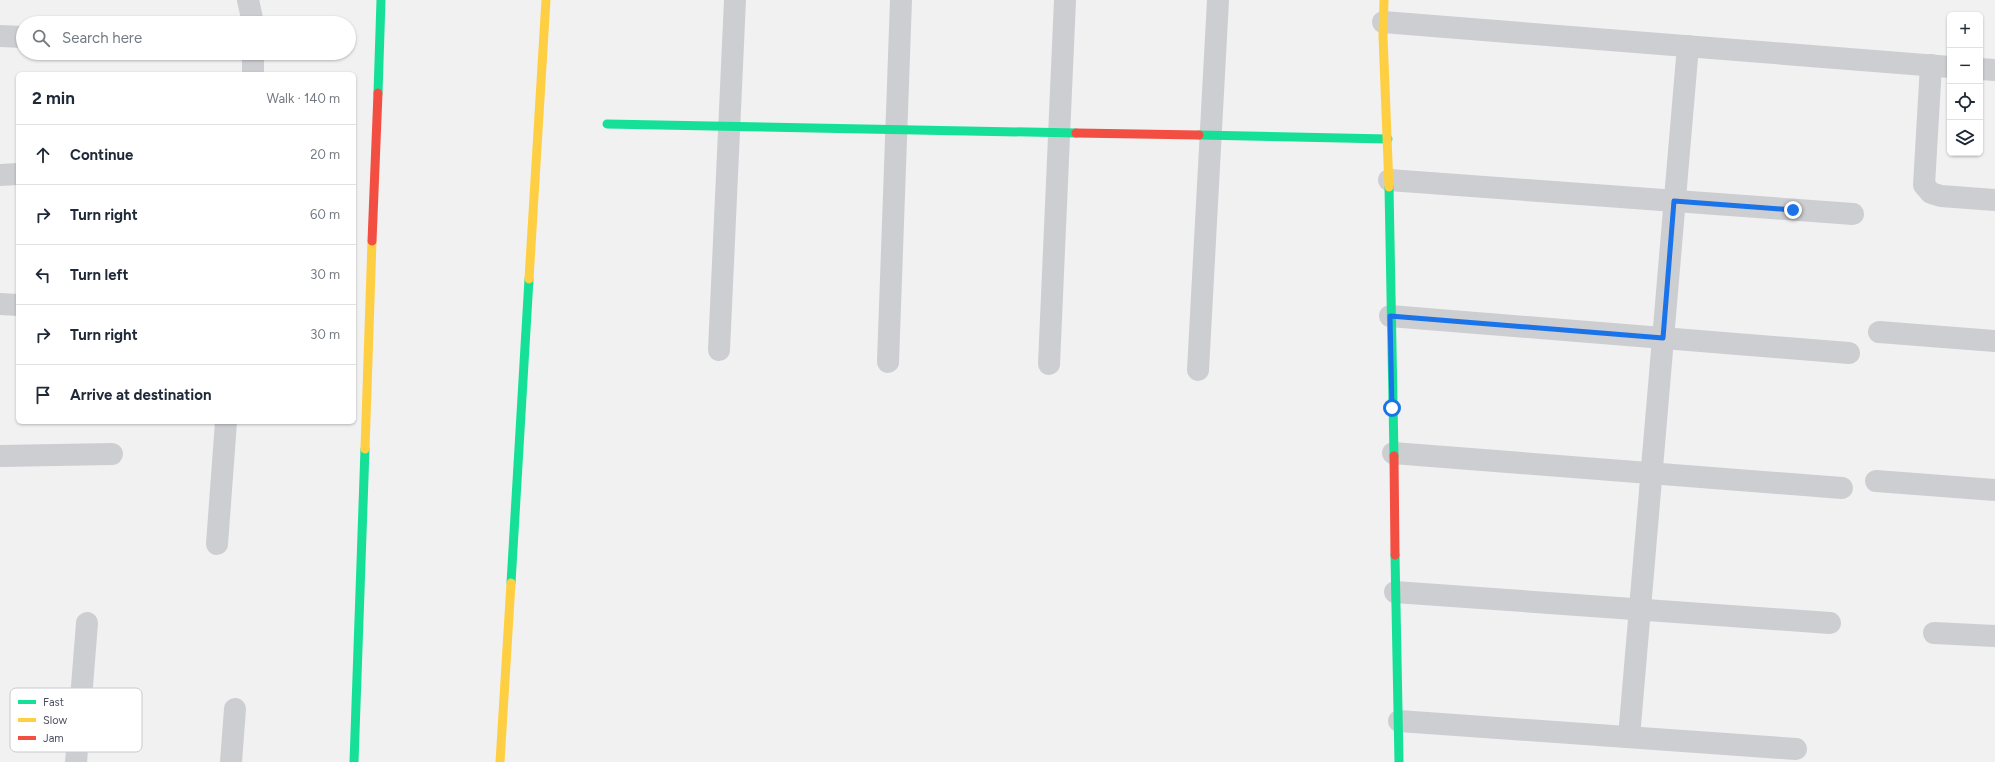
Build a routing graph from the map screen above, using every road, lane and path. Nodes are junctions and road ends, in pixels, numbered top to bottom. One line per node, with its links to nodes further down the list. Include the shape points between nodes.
1 (248, 0): 9 (street)
2 (381, 0): 65 (street)
3 (546, 0): 66 (street)
4 (735, 0): 20 (street)
5 (901, 0): 21 (street)
6 (1065, 0): 22 (street)
7 (1218, 0): 23 (street)
8 (1384, 0): 10 (street)
9 (251, 16)
10 (1383, 22): 13 (street); 24 (street)
11 (0, 36): 12 (street)
12 (16, 37)
13 (1688, 46): 15 (street); 29 (street)
14 (253, 60): 18 (street)
15 (1941, 66): 28 (street, via 1924,185 1931,193 1941,196)
16 (1983, 69): 17 (street)
17 (1995, 70)
18 (253, 72)
19 (608, 124): 20 (street)
20 (729, 126): 21 (street); 37 (street)
21 (897, 130): 22 (street); 39 (street)
22 (1059, 133): 23 (street); 40 (street)
23 (1211, 136): 24 (street); 41 (street)
24 (1388, 139): 27 (street)
25 (16, 174): 26 (street)
26 (0, 175)
27 (1389, 180): 29 (street); 33 (street)
28 (1995, 200)
29 (1674, 201): 30 (street); 35 (street)
30 (1852, 214)
31 (0, 304): 32 (street)
32 (16, 305)
33 (1390, 316): 35 (street); 43 (street)
34 (1879, 332): 36 (street)
35 (1663, 338): 38 (street); 46 (street)
36 (1995, 341)
37 (718, 350)
38 (1849, 353)
39 (888, 362)
40 (1049, 364)
41 (1198, 370)
42 (226, 424): 50 (street)
43 (1393, 453): 46 (street); 51 (street)
44 (112, 454): 45 (street)
45 (0, 456)
46 (1651, 473): 48 (street); 52 (street)
47 (1876, 481): 49 (street)
48 (1842, 488)
49 (1995, 490)
50 (217, 544)
51 (1395, 592): 52 (street); 59 (street)
52 (1640, 610): 54 (street); 60 (street)
53 (87, 623): 57 (street)
54 (1830, 623)
55 (1934, 632): 56 (street)
56 (1995, 636)
57 (82, 688)
58 (235, 709): 64 (street)
59 (1398, 721): 60 (street); 67 (street)
60 (1629, 737): 61 (street)
61 (1796, 749)
62 (77, 752): 63 (street)
63 (76, 762)
64 (231, 762)
65 (354, 762)
66 (500, 762)
67 (1399, 762)

